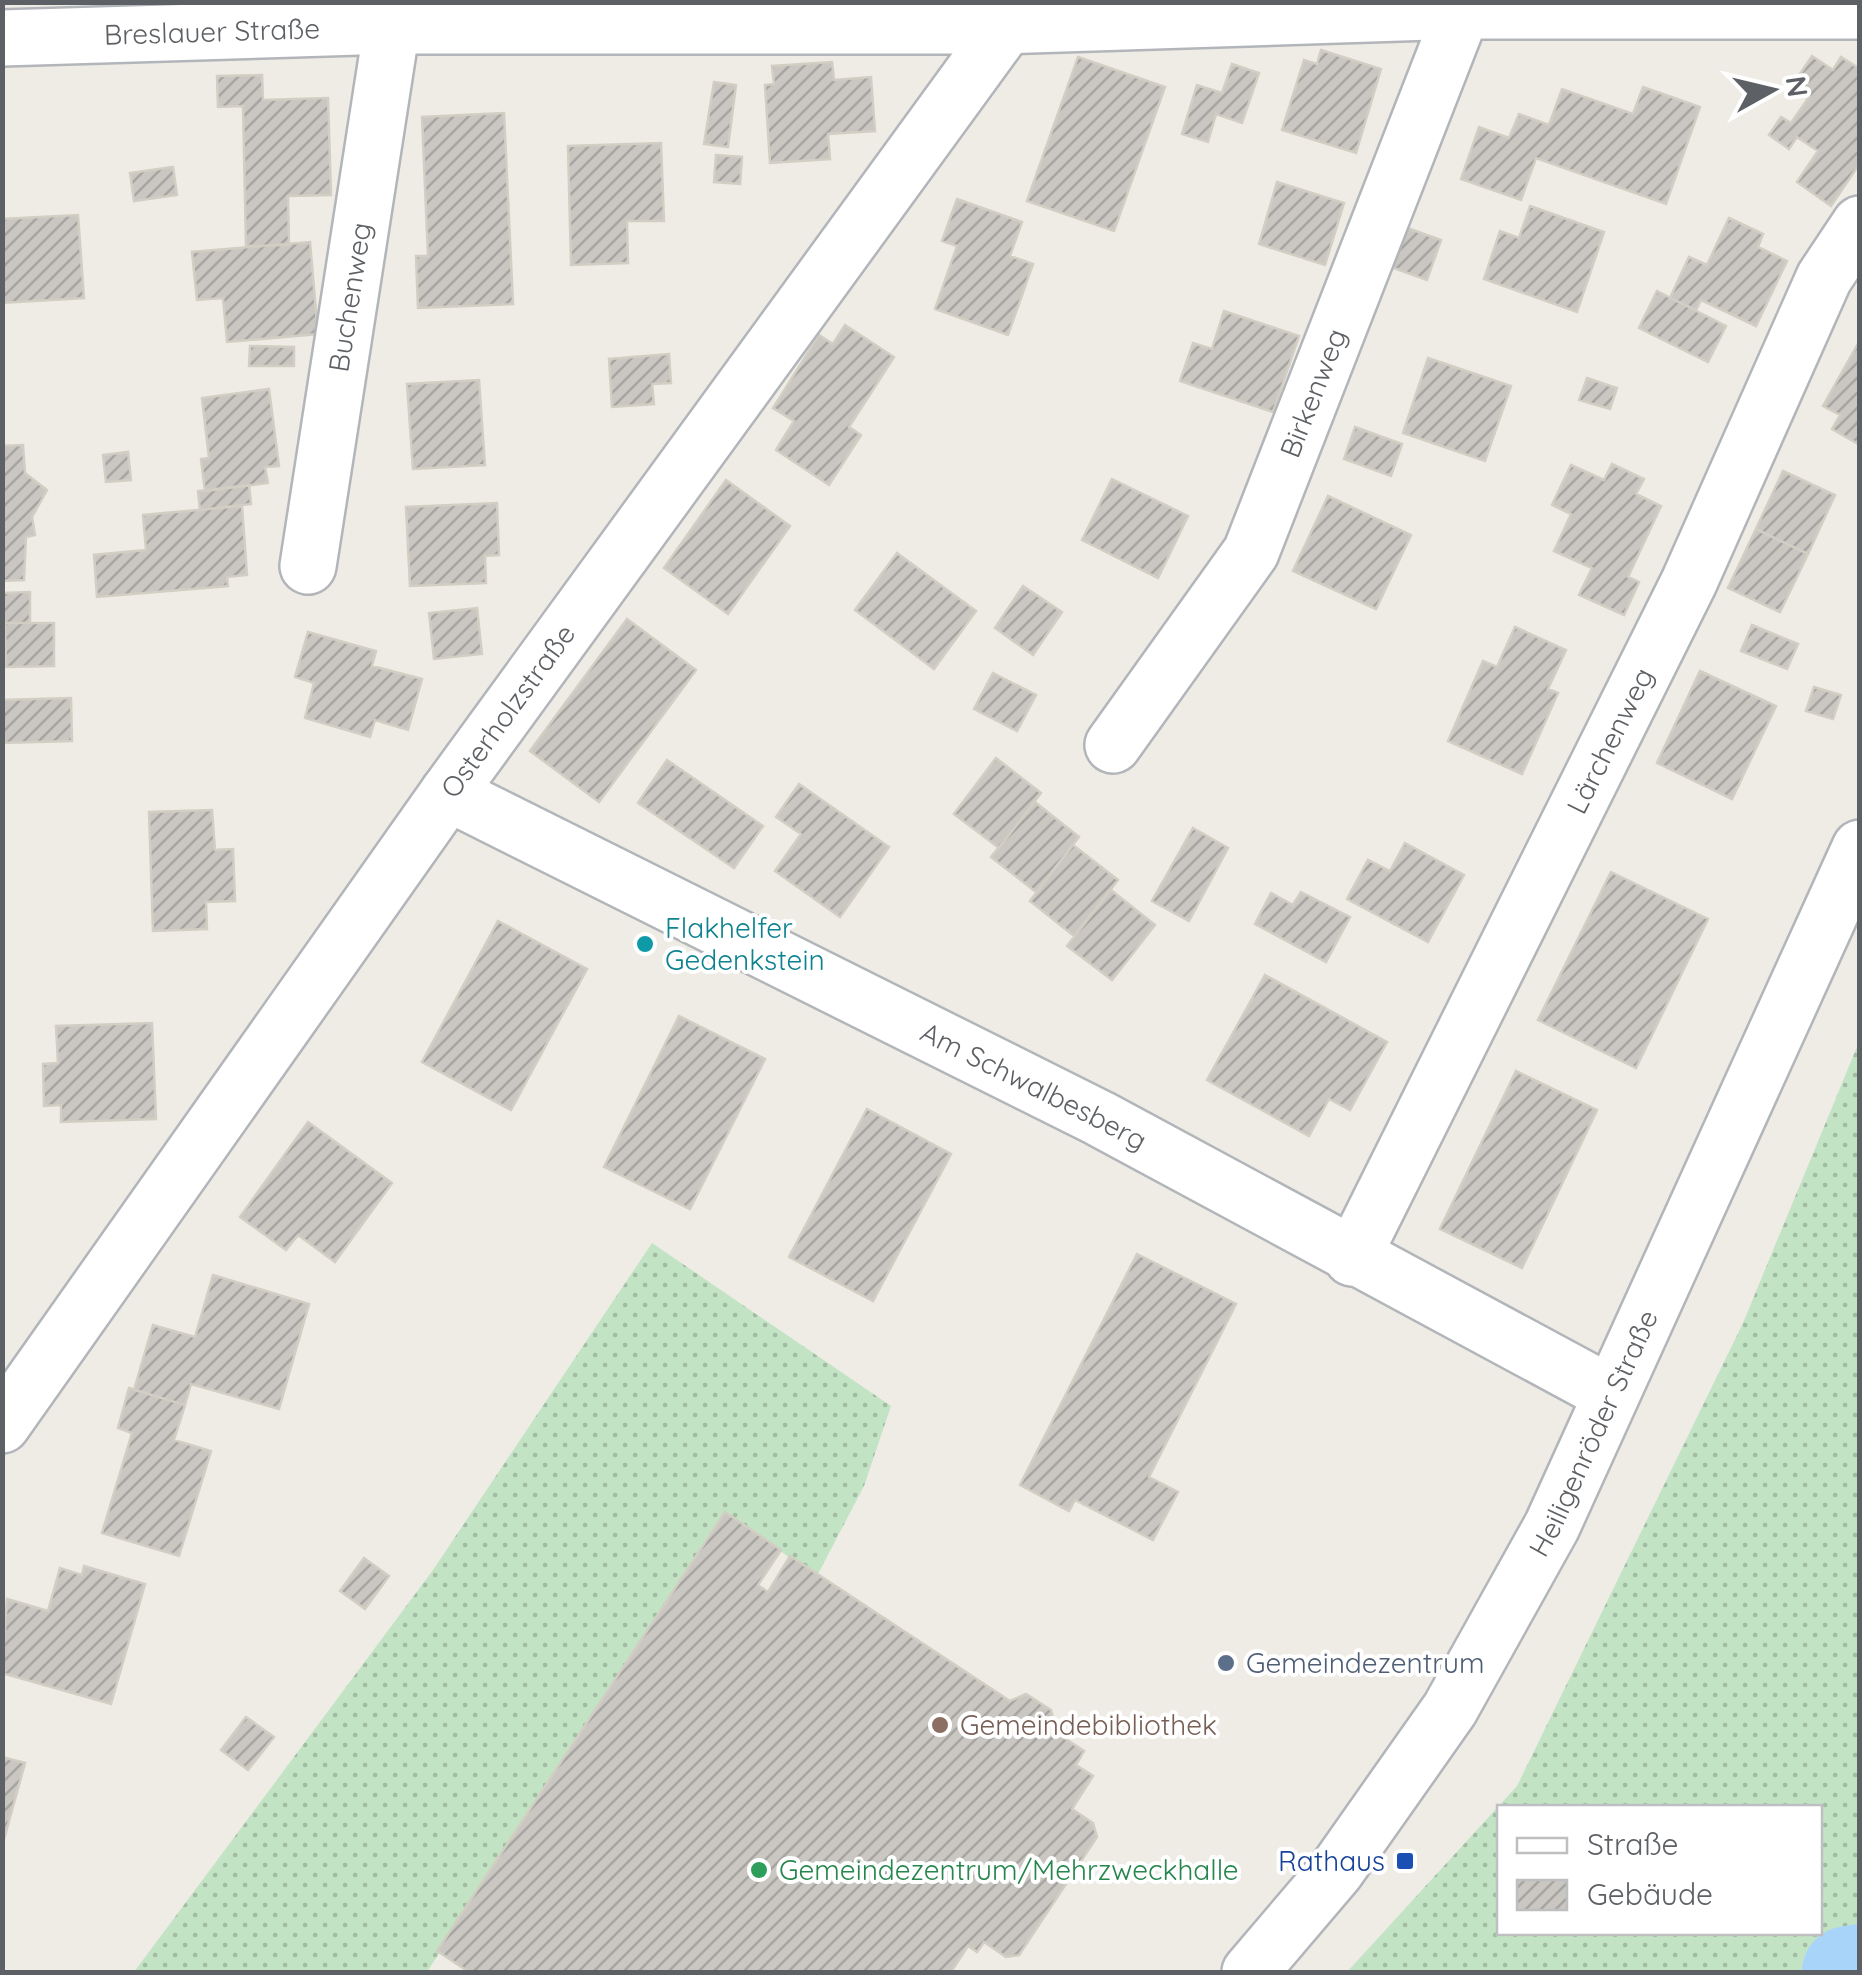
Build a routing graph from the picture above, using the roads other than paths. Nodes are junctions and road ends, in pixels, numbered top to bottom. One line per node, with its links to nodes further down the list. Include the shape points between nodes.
1 (1462, 11): 2 (street, Breslauer Straße); 3 (street, Breslauer Straße); 9 (street, Birkenweg, via 1252,552)
2 (1860, 11)
3 (1013, 14): 5 (street, Breslauer Straße); 10 (street, Osterholzstraße)
4 (335, 15): 5 (street, Breslauer Straße); 6 (street, Breslauer Straße)
5 (392, 26): 8 (street, Buchenweg)
6 (2, 38)
7 (1860, 224): 12 (street, Lärchenweg, via 1824,278 1689,582)
8 (308, 566)
9 (1112, 746)
10 (448, 793): 12 (street, Am Schwalbesberg, via 1099,1118); 14 (street, Osterholzstraße)
11 (1860, 848): 13 (street, Heiligenröder Straße)
12 (1352, 1258): 13 (street, Am Schwalbesberg)
13 (1611, 1394): 15 (street, Heiligenröder Straße, via 1552,1526 1450,1709 1342,1863)
14 (2, 1425)
15 (1250, 1972)

